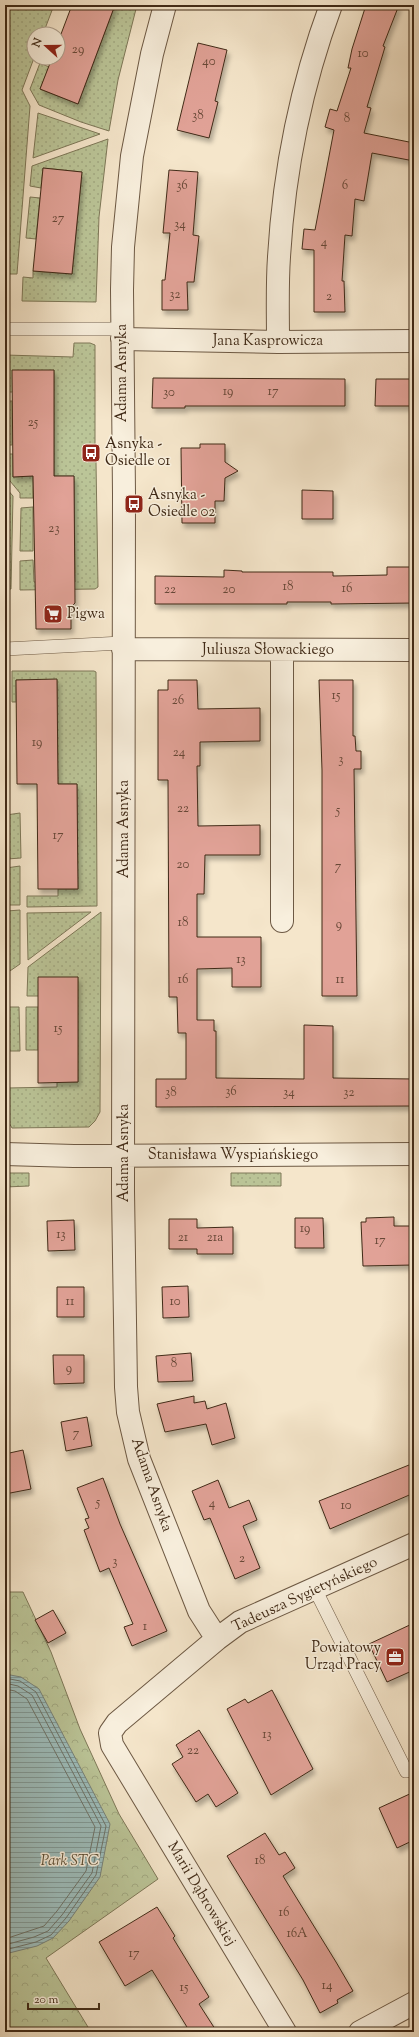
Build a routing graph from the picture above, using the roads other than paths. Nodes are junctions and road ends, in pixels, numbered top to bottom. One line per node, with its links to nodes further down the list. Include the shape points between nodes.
1 (165, 5): 4 (street, Adama Asnyka, via 152,54 132,156 123,247)
2 (331, 5): 6 (street, via 316,43 289,155 278,258)
3 (5, 329): 4 (lane)
4 (122, 334): 6 (street, Jana Kasprowicza); 7 (street, Adama Asnyka)
5 (414, 341): 6 (street, Jana Kasprowicza)
6 (278, 342)
7 (123, 646): 8 (lane); 9 (street, Juliusza Słowackiego); 14 (street, Adama Asnyka)
8 (5, 649)
9 (282, 650): 10 (street, Juliusza Słowackiego); 11 (street)
10 (414, 650)
11 (282, 920)
12 (5, 1154): 14 (street, Stanisława Wyspiańskiego)
13 (414, 1154): 14 (street, Stanisława Wyspiańskiego)
14 (124, 1156): 17 (street, Adama Asnyka, via 128,1412 149,1484 199,1611)
15 (414, 1544): 16 (street, Tadeusza Sygietyńskiego)
16 (314, 1589): 17 (street, Tadeusza Sygietyńskiego, via 240,1622); 19 (lane, via 406,1771)
17 (217, 1639): 18 (street, Tadeusza Sygietyńskiego, via 117,1723 110,1733 112,1745)
18 (118, 1755): 21 (street, Marii Dąbrowskiej)
19 (414, 1770)
20 (414, 2003): 22 (street)
21 (285, 2032)
22 (360, 2032)

